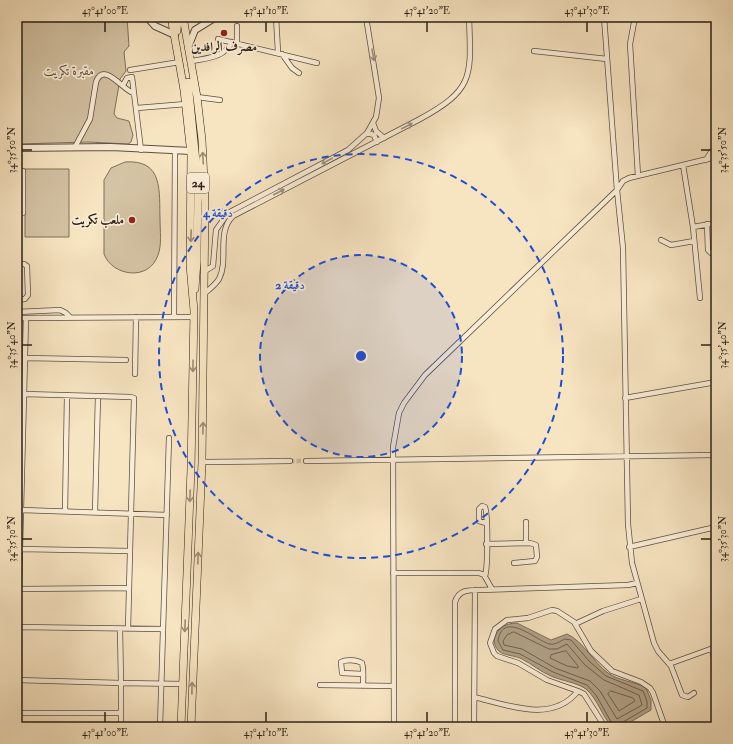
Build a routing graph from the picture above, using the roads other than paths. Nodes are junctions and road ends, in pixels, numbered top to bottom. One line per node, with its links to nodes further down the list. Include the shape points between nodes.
1 (148, 17): 12 (street, via 155,26)
2 (171, 17): 12 (main road)
3 (178, 17): 56 (main road, 24, via 177,27 194,127 198,188 197,269)
4 (183, 17): 15 (main road)
5 (216, 17): 15 (street, via 195,30)
6 (276, 17): 17 (street)
7 (366, 17): 30 (street, one-way to 30, via 379,92 378,111)
8 (469, 17): 32 (street, one-way to 8, via 441,108 458,92 465,82 470,65)
9 (604, 17): 18 (street)
10 (635, 17): 44 (street, via 630,44)
11 (237, 26): 14 (street)
12 (175, 35): 20 (main road)
13 (218, 39): 14 (street)
14 (235, 43): 17 (street); 19 (street, via 218,56)
15 (189, 45): 19 (main road)
16 (534, 51): 18 (street)
17 (280, 53): 21 (street); 23 (street)
18 (608, 59): 45 (street)
19 (192, 61): 26 (main road)
20 (180, 62): 22 (street); 28 (main road)
21 (317, 63)
22 (130, 70)
23 (299, 73)
24 (123, 85): 25 (street, via 127,91); 25 (street, via 127,78 132,77); 34 (street, via 107,74 99,76 90,118)
25 (134, 93): 29 (street)
26 (197, 97): 27 (street); 54 (main road, one-way to 26, via 204,174)
27 (220, 100)
28 (186, 104): 29 (street); 39 (main road)
29 (137, 108): 36 (street)
30 (373, 123): 31 (street); 32 (street, via 376,131)
31 (367, 133): 33 (street, via 374,135); 54 (street, one-way to 54, via 348,150 228,213 216,230 213,266)
32 (384, 138): 33 (street)
33 (377, 142): 55 (street, one-way to 33, via 220,276 226,229 233,216)
34 (76, 147): 35 (street); 36 (street)
35 (17, 148)
36 (141, 150): 38 (street)
37 (716, 150): 41 (street, via 711,152)
38 (175, 151): 39 (street); 61 (street)
39 (191, 151): 56 (main road, one-way to 56, via 190,265)
40 (716, 157): 41 (street)
41 (706, 160): 42 (street)
42 (683, 165): 44 (street); 49 (street)
43 (23, 171): 46 (street, via 24,213)
44 (638, 176): 45 (street, via 626,179)
45 (617, 190): 73 (street, via 623,248); 79 (street, via 411,391 399,413)
46 (17, 215)
47 (716, 222): 48 (street)
48 (707, 224): 49 (street); 52 (street, via 708,249 711,253)
49 (693, 227): 51 (street)
50 (661, 240): 51 (street, via 671,245)
51 (694, 241): 57 (street)
52 (716, 253)
53 (17, 264): 58 (street, via 27,266 28,295 25,299)
54 (205, 271): 55 (main road)
55 (205, 293): 82 (main road, one-way to 55)
56 (193, 298): 65 (main road)
57 (700, 298)
58 (17, 300)
59 (17, 312): 64 (street, via 60,310 66,312)
60 (136, 317): 61 (street); 64 (street); 68 (street)
61 (174, 317): 65 (street)
62 (17, 318): 63 (street)
63 (26, 318): 64 (street); 66 (street)
64 (70, 318)
65 (194, 318): 83 (main road, one-way to 83)
66 (26, 358): 67 (street); 70 (street)
67 (126, 360)
68 (135, 374)
69 (716, 382): 73 (street)
70 (24, 394): 71 (street); 74 (street)
71 (67, 395): 72 (street); 85 (street)
72 (98, 396): 86 (street); 87 (street, via 132,397 134,400)
73 (626, 398): 78 (street)
74 (23, 427): 75 (street); 84 (street)
75 (17, 428)
76 (169, 438): 88 (street)
77 (716, 454): 78 (street)
78 (627, 457): 79 (street); 94 (street)
79 (392, 459): 80 (street); 99 (street)
80 (306, 460)
81 (290, 461): 82 (street)
82 (202, 466): 83 (main road); 133 (main road, one-way to 82)
83 (191, 469): 121 (main road, one-way to 121)
84 (21, 510): 85 (street); 95 (street)
85 (65, 511): 86 (street)
86 (95, 512): 87 (street)
87 (132, 514): 88 (street); 96 (street)
88 (167, 515): 112 (street)
89 (526, 522): 92 (street)
90 (486, 523): 93 (street)
91 (716, 527): 94 (street)
92 (526, 543): 93 (street); 98 (street, via 536,545 536,560)
93 (486, 544): 100 (street)
94 (629, 547): 101 (street)
95 (19, 549): 96 (street); 97 (street)
96 (130, 551): 103 (street)
97 (18, 562): 102 (street)
98 (514, 563)
99 (393, 572): 100 (street, via 479,573); 124 (street)
100 (485, 578): 104 (street); 106 (street)
101 (637, 583): 104 (street); 107 (street)
102 (19, 588): 103 (street); 109 (street)
103 (129, 588): 111 (street)
104 (492, 589): 106 (street)
105 (476, 590): 106 (street); 127 (street); 135 (street, via 462,592 456,597 455,602)
106 (481, 590)
107 (641, 599): 108 (street, via 613,607); 114 (street, via 656,647)
108 (575, 624): 125 (street, via 557,611 549,610 528,618 502,622 492,633 490,643 499,658 518,663 547,680); 138 (street, via 591,651 612,671 641,682 652,690)
109 (18, 627): 110 (street); 115 (street)
110 (120, 629): 111 (street); 119 (street)
111 (128, 629): 112 (street)
112 (163, 629): 120 (street)
113 (714, 648): 114 (street); 116 (street)
114 (669, 664): 126 (street, via 682,695 686,697)
115 (17, 665)
116 (716, 667)
117 (363, 674): 117 (street, via 360,661 341,662 343,673); 123 (street)
118 (17, 680): 119 (street)
119 (121, 683): 120 (street); 129 (street)
120 (161, 683): 121 (street); 131 (street)
121 (182, 684): 132 (main road)
122 (320, 685): 123 (street)
123 (363, 686): 124 (street)
124 (394, 686): 134 (street)
125 (578, 691): 127 (street, via 562,704 540,711 523,710); 137 (street, via 584,694)
126 (694, 693)
127 (474, 697): 136 (street)
128 (17, 713): 129 (street)
129 (121, 713): 130 (street)
130 (121, 727)
131 (160, 727)
132 (181, 727)
133 (191, 727)
134 (394, 727)
135 (455, 727)
136 (474, 727)
137 (604, 727)
138 (665, 727)

